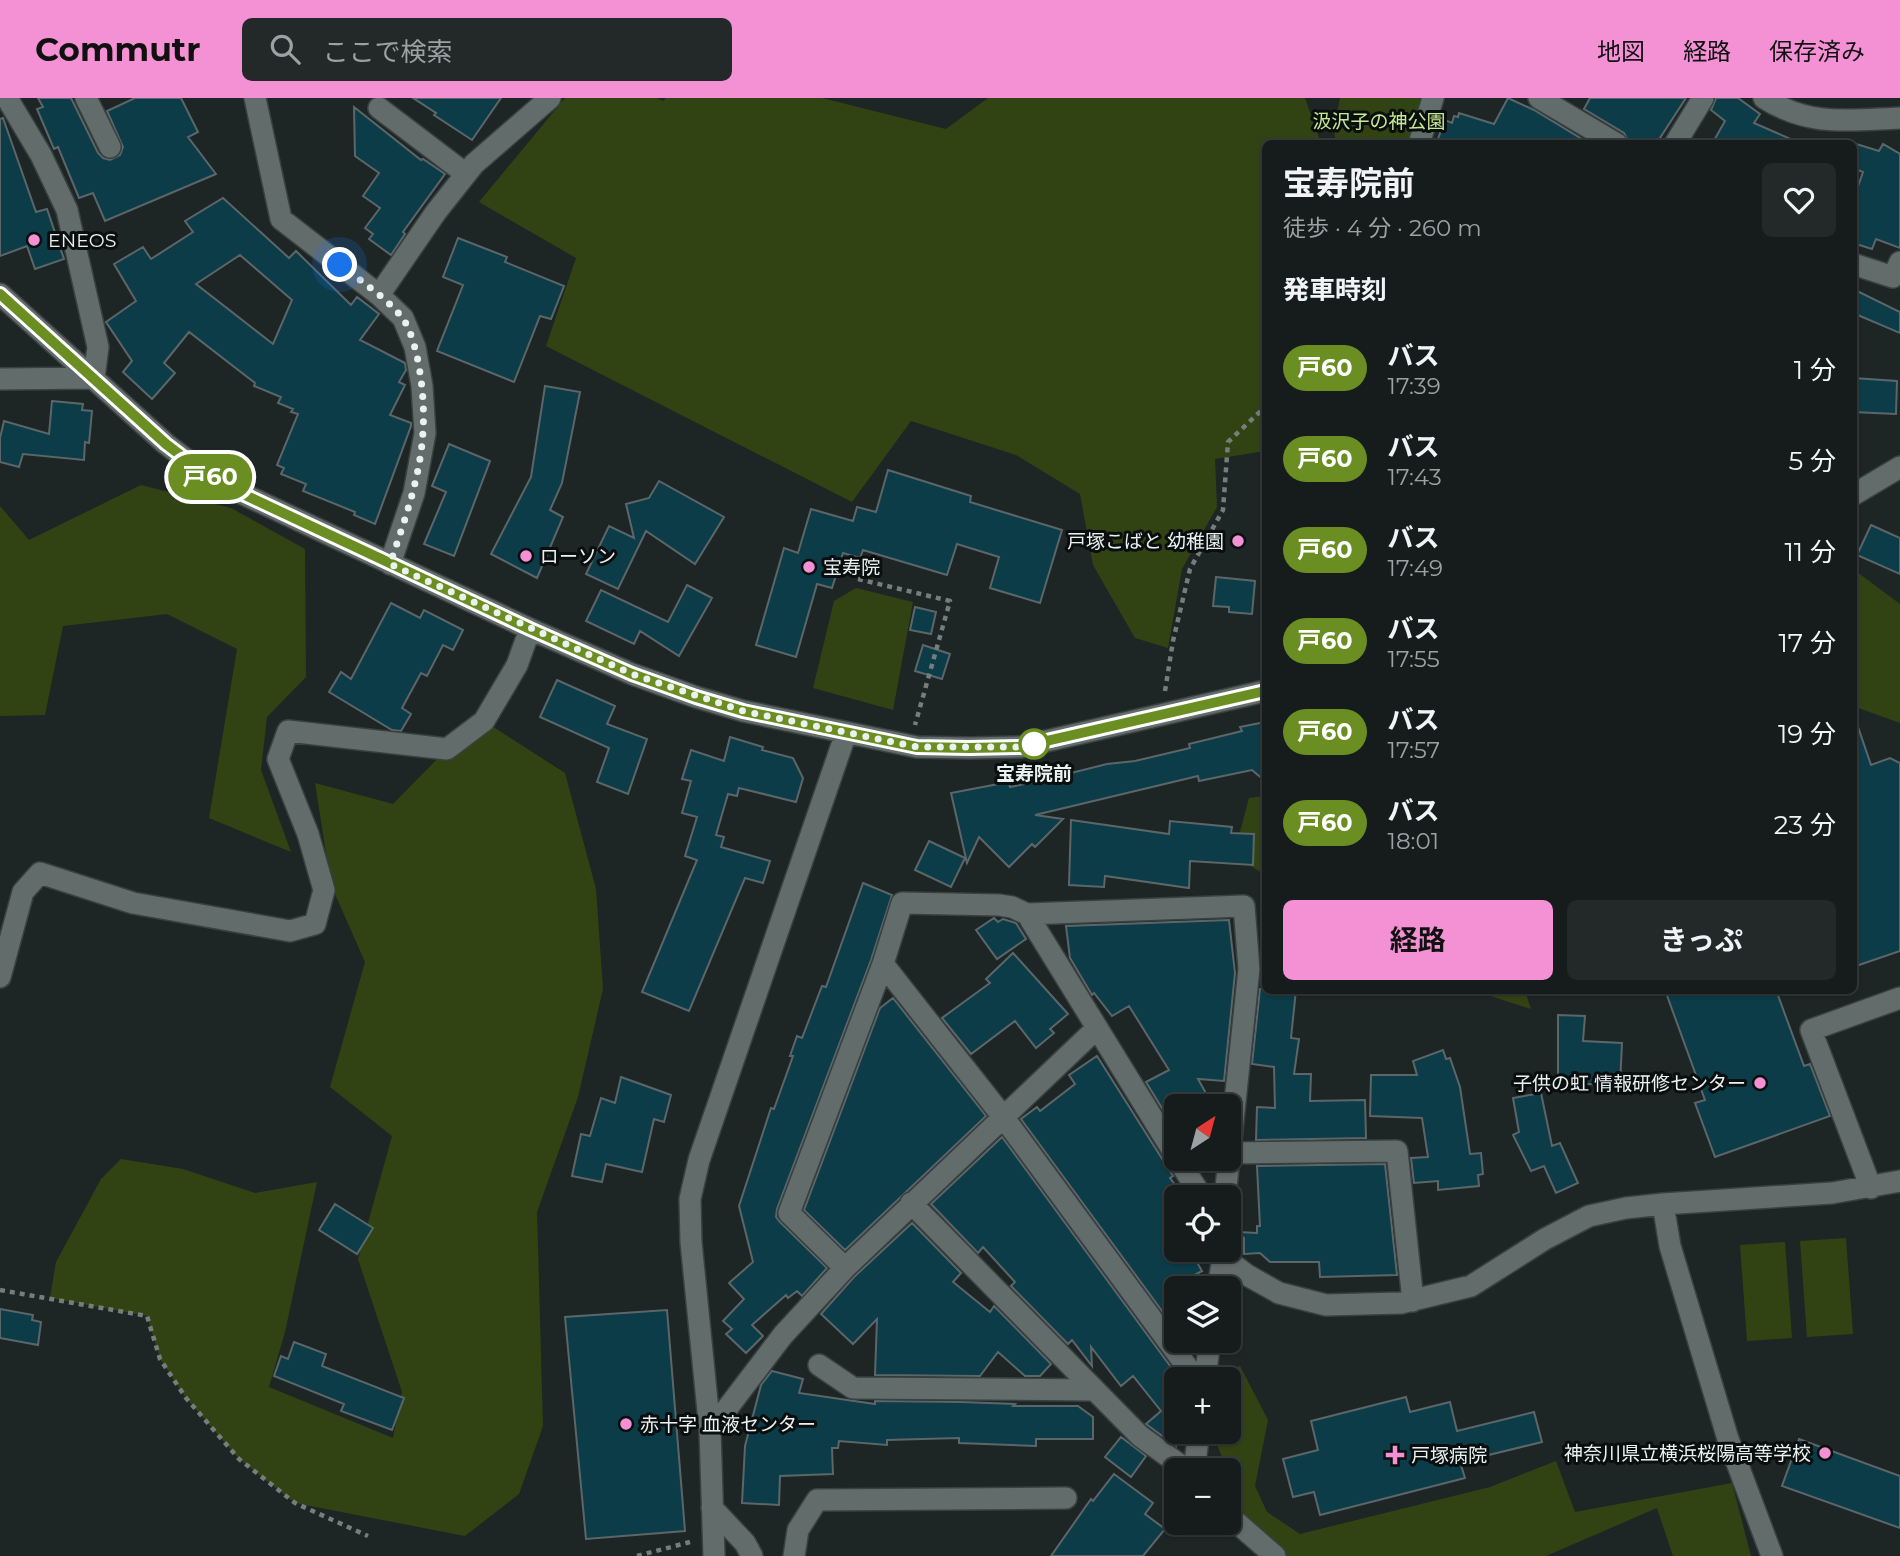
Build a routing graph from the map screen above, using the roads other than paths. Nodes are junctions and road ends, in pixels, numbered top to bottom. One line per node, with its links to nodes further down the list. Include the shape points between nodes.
1 (86, 98): 14 (street)
2 (255, 98): 19 (street, via 281,219)
3 (550, 98): 15 (street)
4 (1433, 98): 11 (street)
5 (1539, 98): 12 (street)
6 (1703, 98): 13 (street)
7 (1765, 98): 10 (street, via 1784,111 1822,121)
8 (14, 100): 20 (street, via 67,210 98,347)
9 (391, 109): 15 (street)
10 (1900, 118)
11 (1420, 140)
12 (1610, 140)
13 (1677, 140)
14 (110, 147)
15 (466, 174): 19 (street)
16 (1900, 262): 17 (street, via 1893,277)
17 (1857, 265)
18 (0, 294): 20 (street)
19 (379, 295): 24 (street, via 403,318 415,347 425,433 414,493)
20 (94, 378): 21 (street); 24 (street, via 213,480)
21 (0, 379)
22 (1900, 467): 23 (street)
23 (1857, 493)
24 (390, 564): 25 (street)
25 (530, 629): 27 (street, via 696,697); 30 (street, via 517,665 484,721 447,749 288,731 278,759 324,890 315,923 290,931 133,903 40,873 23,892)
26 (1262, 692): 27 (street, via 1020,747 909,745)
27 (846, 733): 47 (street, via 699,1160 690,1199)
28 (1027, 914): 29 (street, via 999,905 902,903); 32 (street); 33 (street, via 1244,905 1249,969)
29 (883, 964): 34 (street); 42 (street, via 789,1213)
30 (0, 976)
31 (1900, 998): 38 (street, via 1811,1030)
32 (1096, 1029): 34 (street); 35 (street)
33 (1237, 1094)
34 (1004, 1118): 39 (street); 45 (street)
35 (1164, 1136)
36 (1241, 1153): 43 (street, via 1397,1151)
37 (1900, 1181): 38 (street)
38 (1871, 1188): 40 (street)
39 (911, 1203): 42 (street); 46 (street)
40 (1663, 1204): 43 (street, via 1589,1216 1471,1286); 56 (street, via 1670,1246 1728,1439)
41 (1233, 1262): 43 (street, via 1279,1293 1326,1306)
42 (845, 1268): 47 (street, via 783,1335)
43 (1413, 1301)
44 (819, 1365): 46 (street, via 853,1388)
45 (1187, 1367)
46 (1094, 1390): 48 (street, via 1140,1436)
47 (710, 1431): 50 (street)
48 (1170, 1458)
49 (1066, 1498): 54 (street, via 817,1500 798,1530)
50 (712, 1508): 52 (street); 53 (street)
51 (1241, 1526): 55 (street)
52 (713, 1546)
53 (752, 1556)
54 (794, 1556)
55 (1275, 1556)
56 (1772, 1556)

